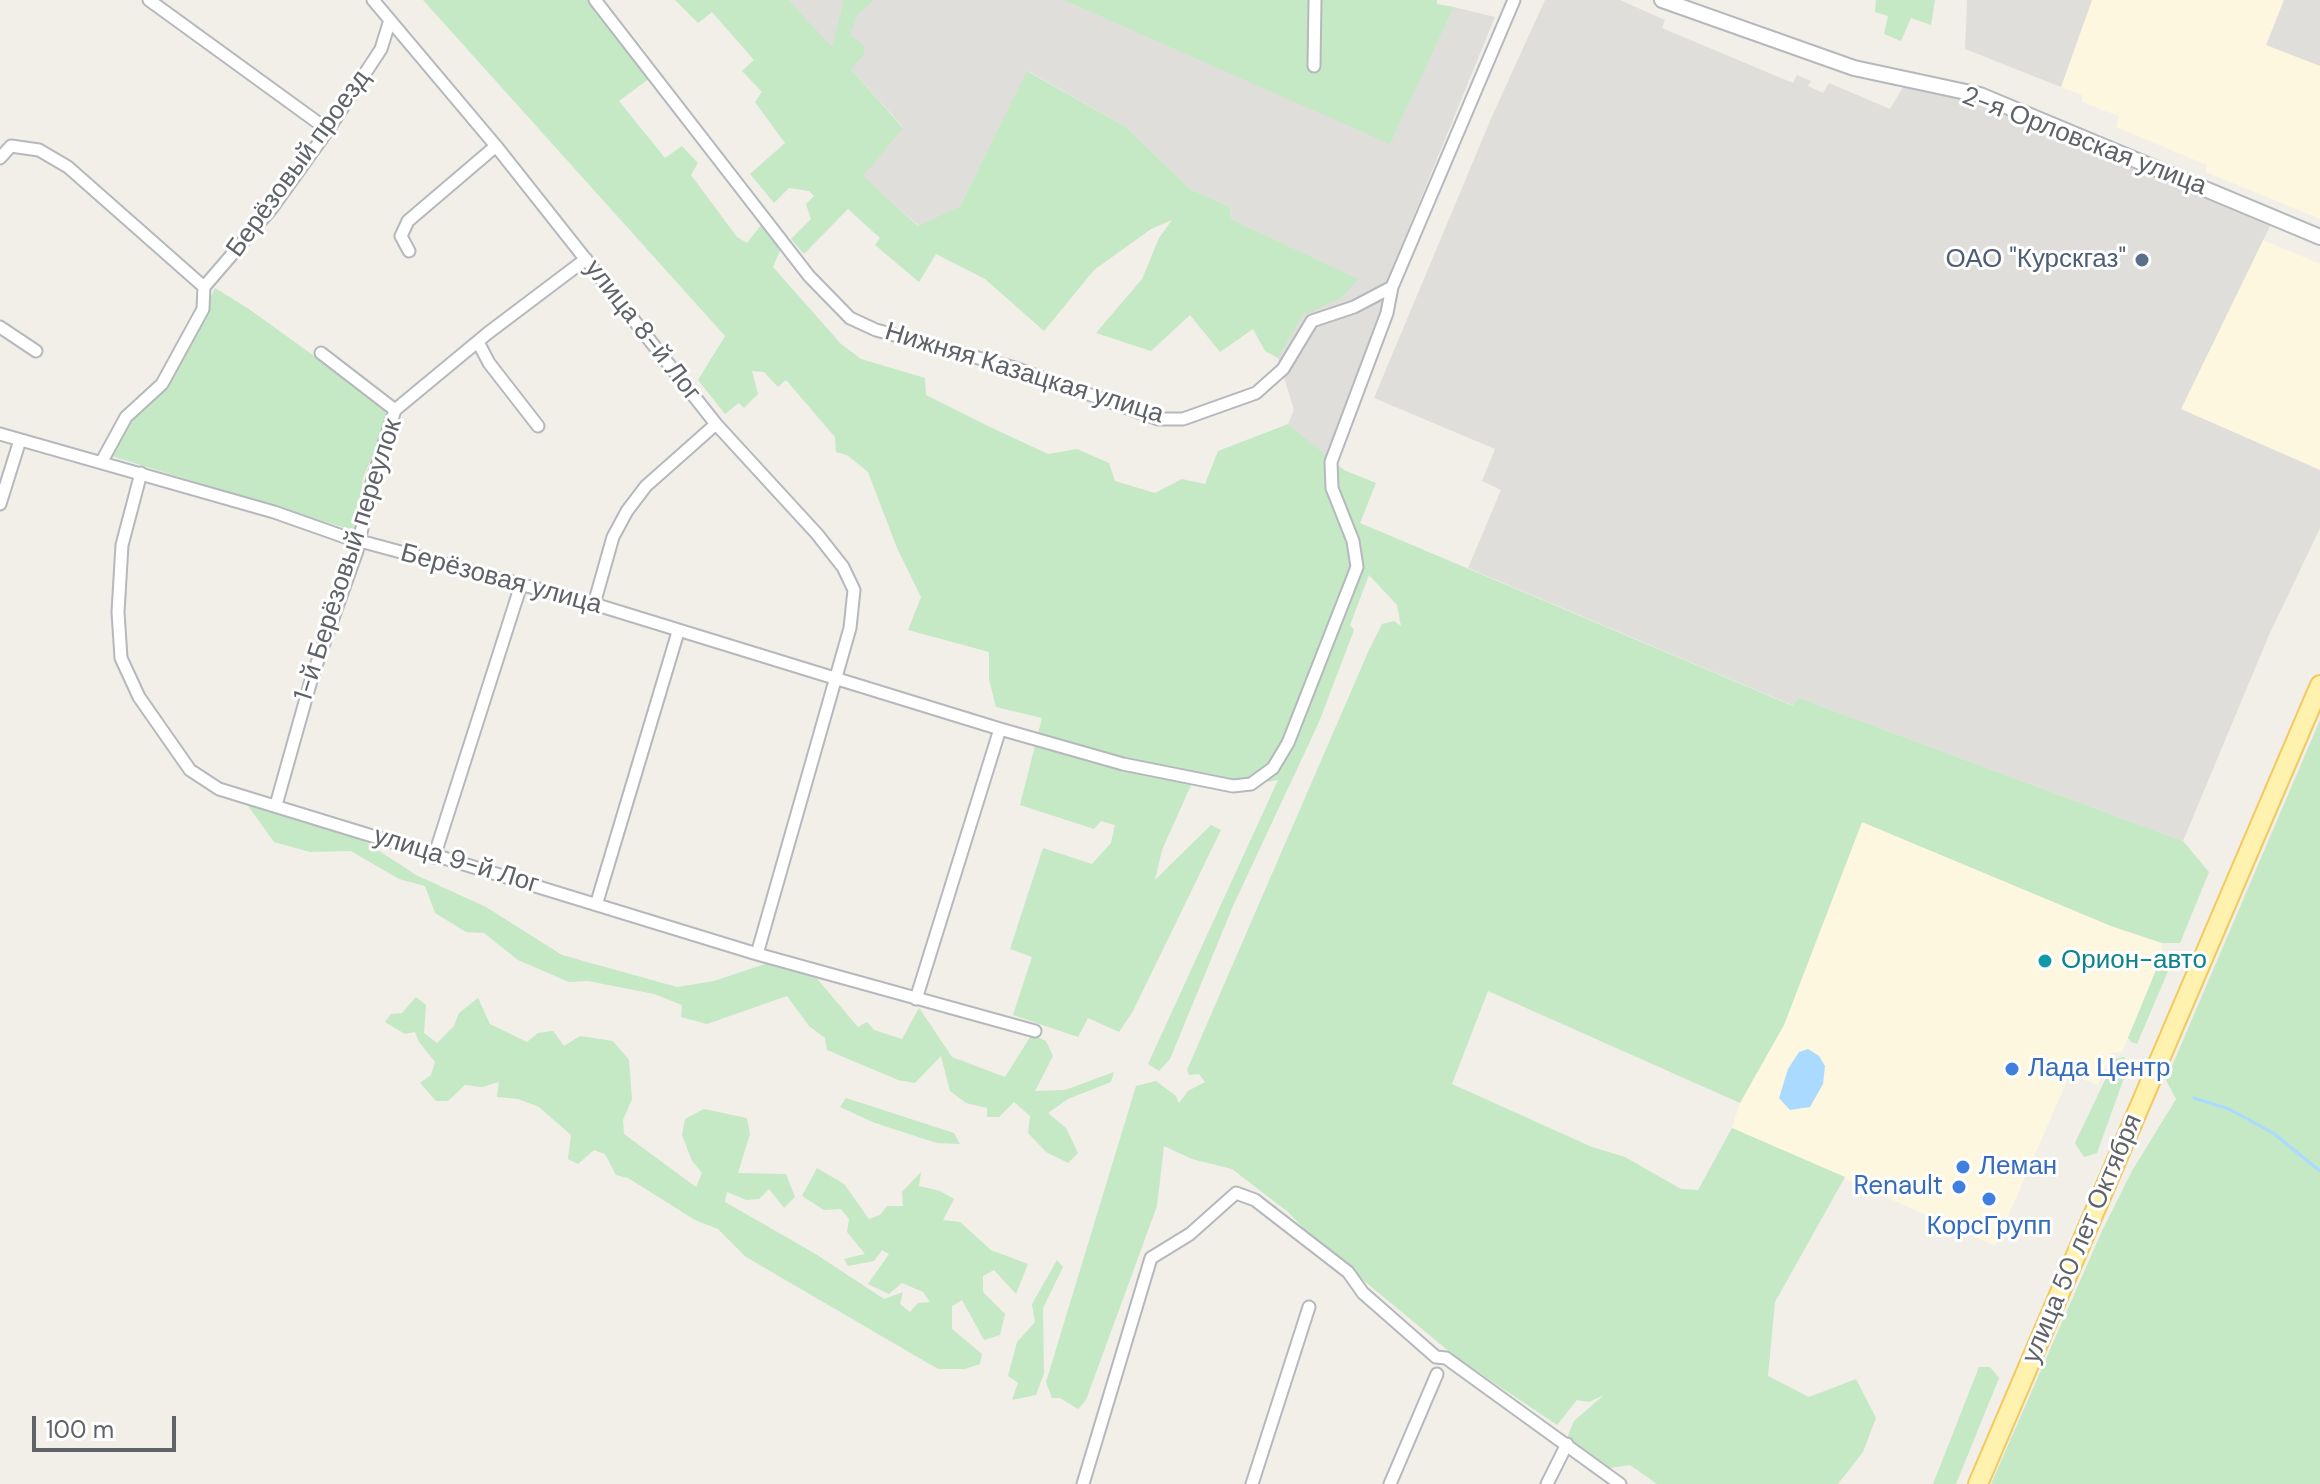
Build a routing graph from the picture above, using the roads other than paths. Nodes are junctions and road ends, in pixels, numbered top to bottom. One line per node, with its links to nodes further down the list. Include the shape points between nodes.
1 (149, 0): 9 (street)
2 (373, 0): 7 (street, улица 8-й Лог)
3 (595, 0): 16 (street, Нижняя Казацкая улица, via 809,276 850,318 876,330 972,354 1158,419 1183,419 1256,393 1283,369 1312,321)
4 (1315, 0): 8 (street)
5 (1514, 0): 16 (street)
6 (1662, 0): 12 (street, 2-я Орловская улица, via 1854,68 1980,95)
7 (390, 20): 9 (street, Берёзовый проезд, via 381,49); 10 (street, улица 8-й Лог)
8 (1314, 66)
9 (328, 130): 15 (street, Берёзовый проезд, via 272,208)
10 (496, 146): 13 (street, via 408,221 401,236); 14 (street, улица 8-й Лог)
11 (0, 158): 15 (street, via 11,146 39,150 68,167)
12 (2320, 237)
13 (409, 251)
14 (586, 259): 18 (street, 1-й Берёзовый переулок); 22 (street, улица 8-й Лог)
15 (204, 287): 26 (street, Берёзовый проезд, via 203,309 162,384 126,417)
16 (1392, 287): 35 (street, Берёзовая улица, via 1331,462 1332,488 1353,541 1357,567 1299,718 1273,768 1251,784 1233,786 1123,764)
17 (0, 327): 19 (street)
18 (478, 342): 21 (street, 1-й Берёзовый переулок); 23 (street)
19 (36, 351)
20 (321, 353): 21 (street)
21 (395, 410): 29 (street, 1-й Берёзовый переулок)
22 (716, 424): 31 (street, via 646,486 627,511 613,537); 33 (street, улица 8-й Лог, via 817,534 849,578 855,603)
23 (538, 426)
24 (0, 434): 25 (street, Берёзовая улица)
25 (20, 440): 26 (street, Берёзовая улица); 28 (street)
26 (102, 461): 27 (street, Берёзовая улица)
27 (141, 473): 29 (street, Берёзовая улица); 36 (street, улица 9-й Лог, via 122,545 121,658 139,697 190,770 219,789)
28 (0, 504)
29 (360, 541): 30 (street, Берёзовая улица); 36 (street, 1-й Берёзовый переулок, via 287,756)
30 (521, 585): 31 (street, Берёзовая улица); 37 (street)
31 (594, 604): 32 (street, Берёзовая улица)
32 (678, 632): 33 (street, Берёзовая улица); 38 (street)
33 (837, 679): 35 (street, Берёзовая улица); 39 (street, улица 8-й Лог)
34 (2320, 685): 50 (main road, улица 50 лет Октября)
35 (1000, 729): 40 (street)
36 (276, 805): 37 (street, улица 9-й Лог)
37 (434, 857): 38 (street, улица 9-й Лог)
38 (597, 902): 39 (street, улица 9-й Лог)
39 (757, 954): 40 (street, улица 9-й Лог)
40 (916, 999): 41 (street, улица 9-й Лог)
41 (1035, 1031)
42 (1309, 1307): 46 (street)
43 (1437, 1374): 47 (street)
44 (1567, 1444): 45 (street, via 1446,1358 1436,1357 1363,1293 1348,1272 1255,1200 1236,1193 1190,1234 1151,1258); 48 (street); 49 (street)
45 (1083, 1484)
46 (1252, 1484)
47 (1390, 1484)
48 (1547, 1484)
49 (1620, 1484)
50 (1978, 1484)

